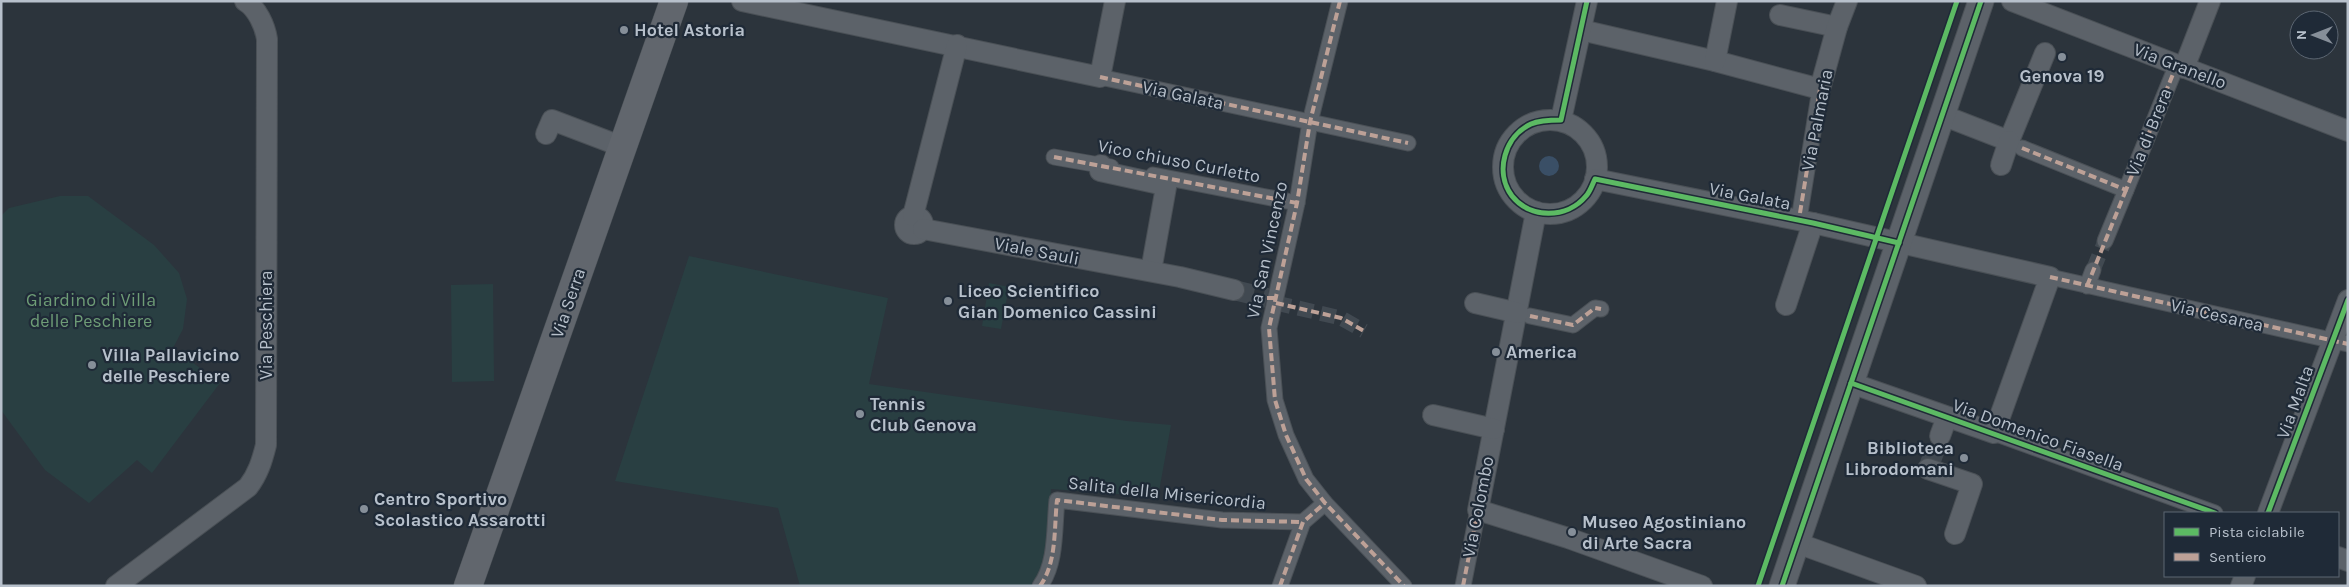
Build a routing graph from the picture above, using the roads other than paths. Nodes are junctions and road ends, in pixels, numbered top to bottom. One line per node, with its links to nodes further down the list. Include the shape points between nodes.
1 (245, 1): 64 (street, Via Peschiera, via 251,4 260,19 267,39 266,445 257,476 237,497)
2 (742, 1): 15 (street, Via Galata)
3 (1115, 1): 19 (street)
4 (1340, 1): 23 (street, Via San Vincenzo)
5 (1587, 1): 14 (street)
6 (1727, 1): 17 (street)
7 (1847, 1): 13 (street, Via Palmaria)
8 (1981, 1): 21 (street)
9 (2012, 1): 18 (street, Via Granello)
10 (2210, 1): 18 (street)
11 (674, 4): 28 (main road, Via Serra)
12 (1780, 15): 13 (street)
13 (1837, 27): 20 (street, Via Palmaria)
14 (1581, 30): 17 (street); 22 (street)
15 (957, 46): 19 (street, Via Galata); 40 (street, Viale Sauli, via 918,222)
16 (2045, 53): 27 (street)
17 (1715, 61): 20 (street)
18 (2178, 71): 24 (street, Via Granello); 33 (street, Via di Brera)
19 (1100, 77): 23 (street, Via Galata)
20 (1820, 90): 36 (street, Via Palmaria)
21 (1942, 115): 27 (street, Via di Brera); 38 (street)
22 (1561, 120): 32 (street, via 1578,128 1590,144 1594,154); 35 (street, via 1545,120 1528,126 1511,141 1505,153 1505,182 1523,206)
23 (1310, 122): 26 (street, Via Galata); 34 (street, Via San Vincenzo)
24 (2348, 131)
25 (546, 134): 28 (street, via 552,120)
26 (1408, 143)
27 (2016, 144): 31 (street); 33 (street, Via di Brera)
28 (623, 147): 65 (main road, Via Serra)
29 (1054, 157): 30 (street, Vico chiuso Curletto)
30 (1101, 165): 34 (street, Vico chiuso Curletto); 40 (street, via 1100,171 1166,187)
31 (2000, 165)
32 (1595, 180): 35 (street, via 1587,196 1576,206 1564,212); 36 (street, Via Galata)
33 (2126, 190): 37 (street, Via di Brera)
34 (1297, 204): 57 (street, Via San Vincenzo, via 1272,298 1269,328 1274,400 1306,479)
35 (1536, 212): 48 (street, Via Colombo)
36 (1807, 218): 38 (street, Via Galata); 46 (street, Via Galata)
37 (2105, 241)
38 (1899, 243): 41 (street, Via Cesarea); 50 (street)
39 (2094, 270): 42 (street)
40 (1151, 271): 43 (street, Viale Sauli)
41 (2050, 277): 42 (street, Via Cesarea); 54 (street)
42 (2086, 286): 49 (street, Via Cesarea)
43 (1234, 290)
44 (2348, 300): 49 (street, Via Malta)
45 (1475, 303): 48 (street)
46 (1786, 304)
47 (1600, 309): 48 (street, via 1595,308 1573,325)
48 (1524, 314): 53 (street, Via Colombo)
49 (2340, 342): 60 (street, Via Malta)
50 (1851, 382): 52 (street, Via Domenico Fiasella); 63 (street)
51 (1433, 415): 53 (street)
52 (1947, 417): 54 (street, Via Domenico Fiasella); 55 (street, Via Domenico Fiasella)
53 (1494, 429): 58 (street, Via Colombo)
54 (1994, 433): 59 (street, Via Domenico Fiasella)
55 (1940, 436)
56 (1928, 469): 62 (street, via 1972,484)
57 (1324, 503): 61 (street); 68 (street, Via San Vincenzo)
58 (1478, 510): 69 (street, Via Colombo); 70 (street)
59 (2212, 512)
60 (2268, 512)
61 (1303, 522): 66 (street, Salita della Misericordia, via 1222,520 1057,500 1051,561); 67 (street)
62 (1955, 534)
63 (1797, 542): 71 (street); 72 (street)
64 (116, 586)
65 (468, 586)
66 (1040, 586)
67 (1280, 586)
68 (1404, 586)
69 (1463, 586)
70 (1702, 586)
71 (1782, 586)
72 (1916, 586)

